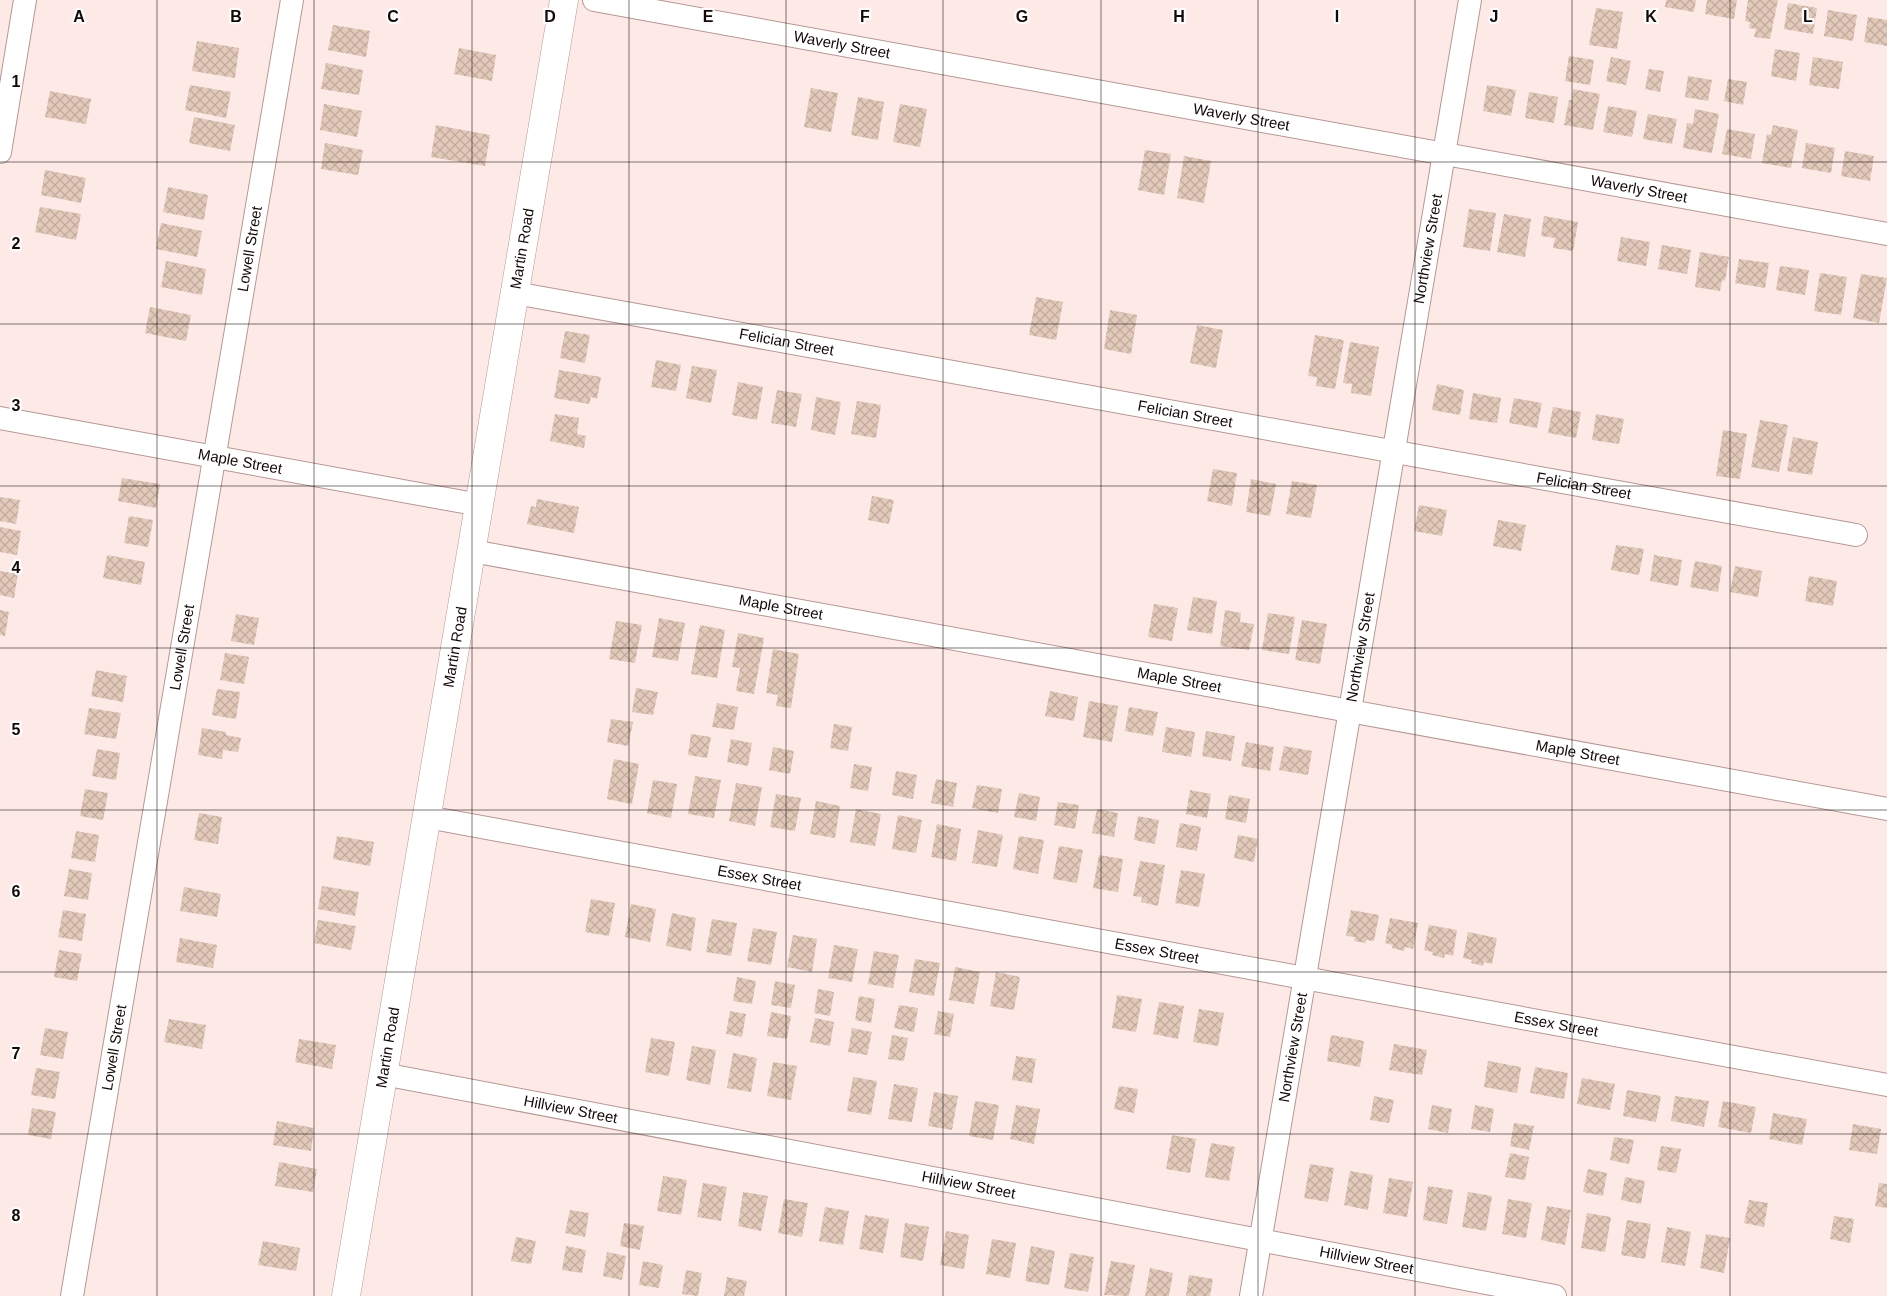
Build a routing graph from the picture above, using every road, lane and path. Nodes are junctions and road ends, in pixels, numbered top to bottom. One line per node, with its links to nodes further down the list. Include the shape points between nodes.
1 (25, 0): 6 (street)
2 (292, 0): 12 (street, Lowell Street)
3 (564, 0): 9 (street, Martin Road)
4 (594, 0): 7 (street, Waverly Street)
5 (1470, 0): 7 (street, Northview Street)
6 (0, 152)
7 (1443, 154): 8 (street, Waverly Street); 11 (street, Northview Street)
8 (1887, 234)
9 (515, 293): 11 (street, Felician Street); 13 (street, Martin Road)
10 (0, 418): 12 (street, Maple Street)
11 (1393, 451): 14 (street, Felician Street); 16 (street, Northview Street)
12 (214, 458): 13 (street, Maple Street); 23 (street, Lowell Street)
13 (480, 505): 15 (street, Martin Road)
14 (1856, 535)
15 (472, 550): 16 (street, Maple Street); 18 (street, Martin Road)
16 (1350, 710): 17 (street, Maple Street); 19 (street, Northview Street)
17 (1887, 809)
18 (427, 817): 19 (street, Essex Street); 20 (street, Martin Road)
19 (1306, 978): 21 (street, Essex Street); 22 (street, Northview Street)
20 (383, 1074): 22 (street, Hillview Street); 24 (street, Martin Road)
21 (1887, 1085)
22 (1260, 1241): 25 (street, Northview Street); 26 (street, Hillview Street)
23 (72, 1296)
24 (346, 1296)
25 (1251, 1296)
26 (1555, 1296)

